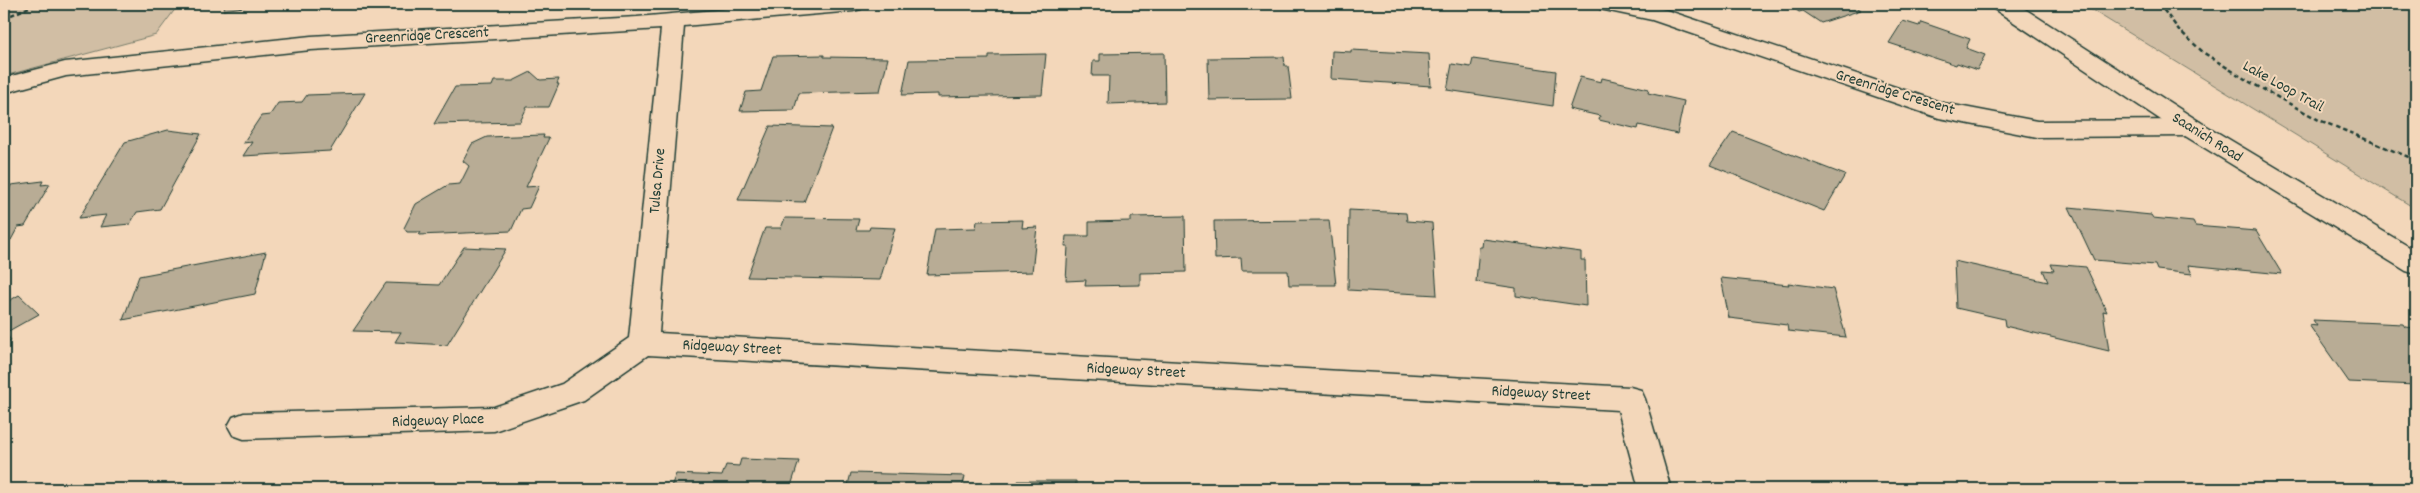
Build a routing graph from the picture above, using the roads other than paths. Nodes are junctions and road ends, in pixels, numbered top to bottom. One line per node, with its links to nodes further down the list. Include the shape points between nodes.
1 (853, 4): 4 (street, Greenridge Crescent)
2 (1608, 4): 6 (street, Greenridge Crescent, via 1658,16 1939,110 2037,129)
3 (2002, 4): 6 (street, Saanich Road)
4 (673, 20): 5 (street, Greenridge Crescent, via 311,43 65,69); 8 (street, Tulsa Drive)
5 (4, 86)
6 (2191, 128): 7 (street, Saanich Road)
7 (2416, 264)
8 (643, 343): 9 (street, Ridgeway Place, via 573,392 494,419); 10 (street, Ridgeway Street, via 1630,399)
9 (244, 426)
10 (1656, 489)

